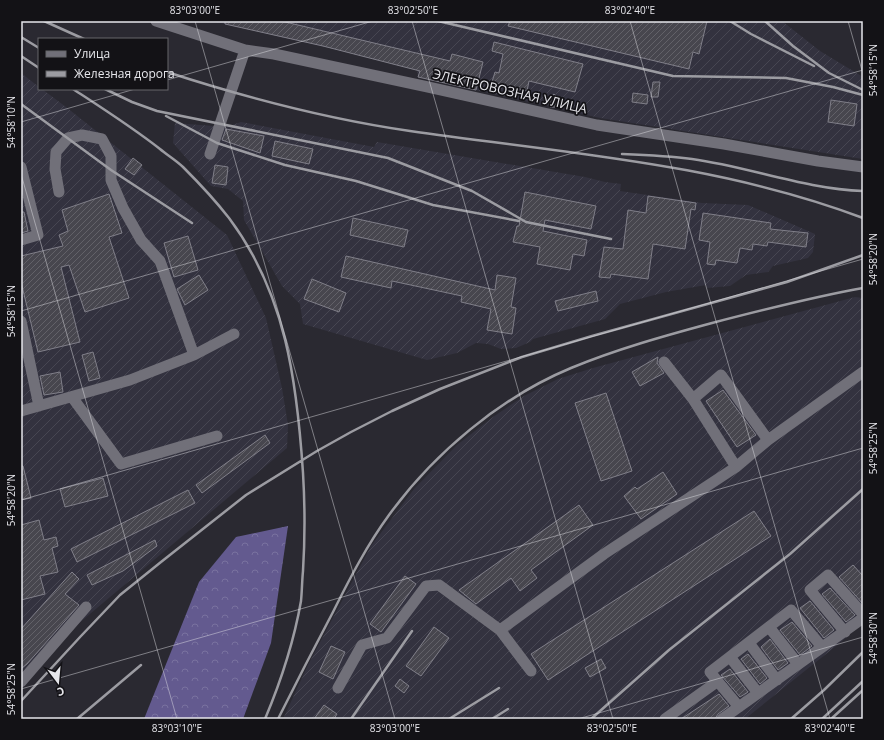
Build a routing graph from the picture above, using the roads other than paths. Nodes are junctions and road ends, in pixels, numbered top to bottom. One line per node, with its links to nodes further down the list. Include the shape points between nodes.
1 (156, 21): 2 (street, ЭЛЕКТРОВОЗНАЯ УЛИЦА)
2 (245, 50): 3 (street); 5 (street, ЭЛЕКТРОВОЗНАЯ УЛИЦА, via 274,54 597,125)
3 (210, 154)
4 (21, 167): 7 (street, via 38,235)
5 (863, 167)
6 (59, 192): 10 (street, via 54,169 56,152 68,138 82,135 102,138 111,156 111,180 141,240 160,261)
7 (21, 240)
8 (21, 321): 15 (street)
9 (234, 334): 10 (street)
10 (194, 355): 13 (street, via 130,380)
11 (664, 362): 14 (street)
12 (863, 372): 18 (street)
13 (72, 397): 15 (street); 17 (street, via 121,464)
14 (693, 399): 18 (street, via 721,375); 19 (street)
15 (39, 406): 16 (street)
16 (21, 411)
17 (217, 436)
18 (768, 440): 19 (street)
19 (736, 467): 24 (street, via 604,554)
20 (86, 607): 33 (street)
21 (863, 614): 25 (street, via 828,575 810,590)
22 (863, 618): 25 (street)
23 (769, 627): 26 (street); 27 (street, via 791,610); 29 (street)
24 (500, 630): 30 (street); 34 (street, via 439,585 426,586 387,638 362,645)
25 (845, 632): 27 (street)
26 (749, 643): 28 (street); 31 (street)
27 (822, 647): 29 (street)
28 (730, 657): 32 (street, via 710,672); 35 (street)
29 (798, 664): 31 (street)
30 (531, 671)
31 (777, 680): 35 (street)
32 (718, 681): 36 (street); 37 (street)
33 (21, 682)
34 (338, 688)
35 (758, 693): 36 (street)
36 (739, 707): 38 (street)
37 (665, 719)
38 (722, 719)

